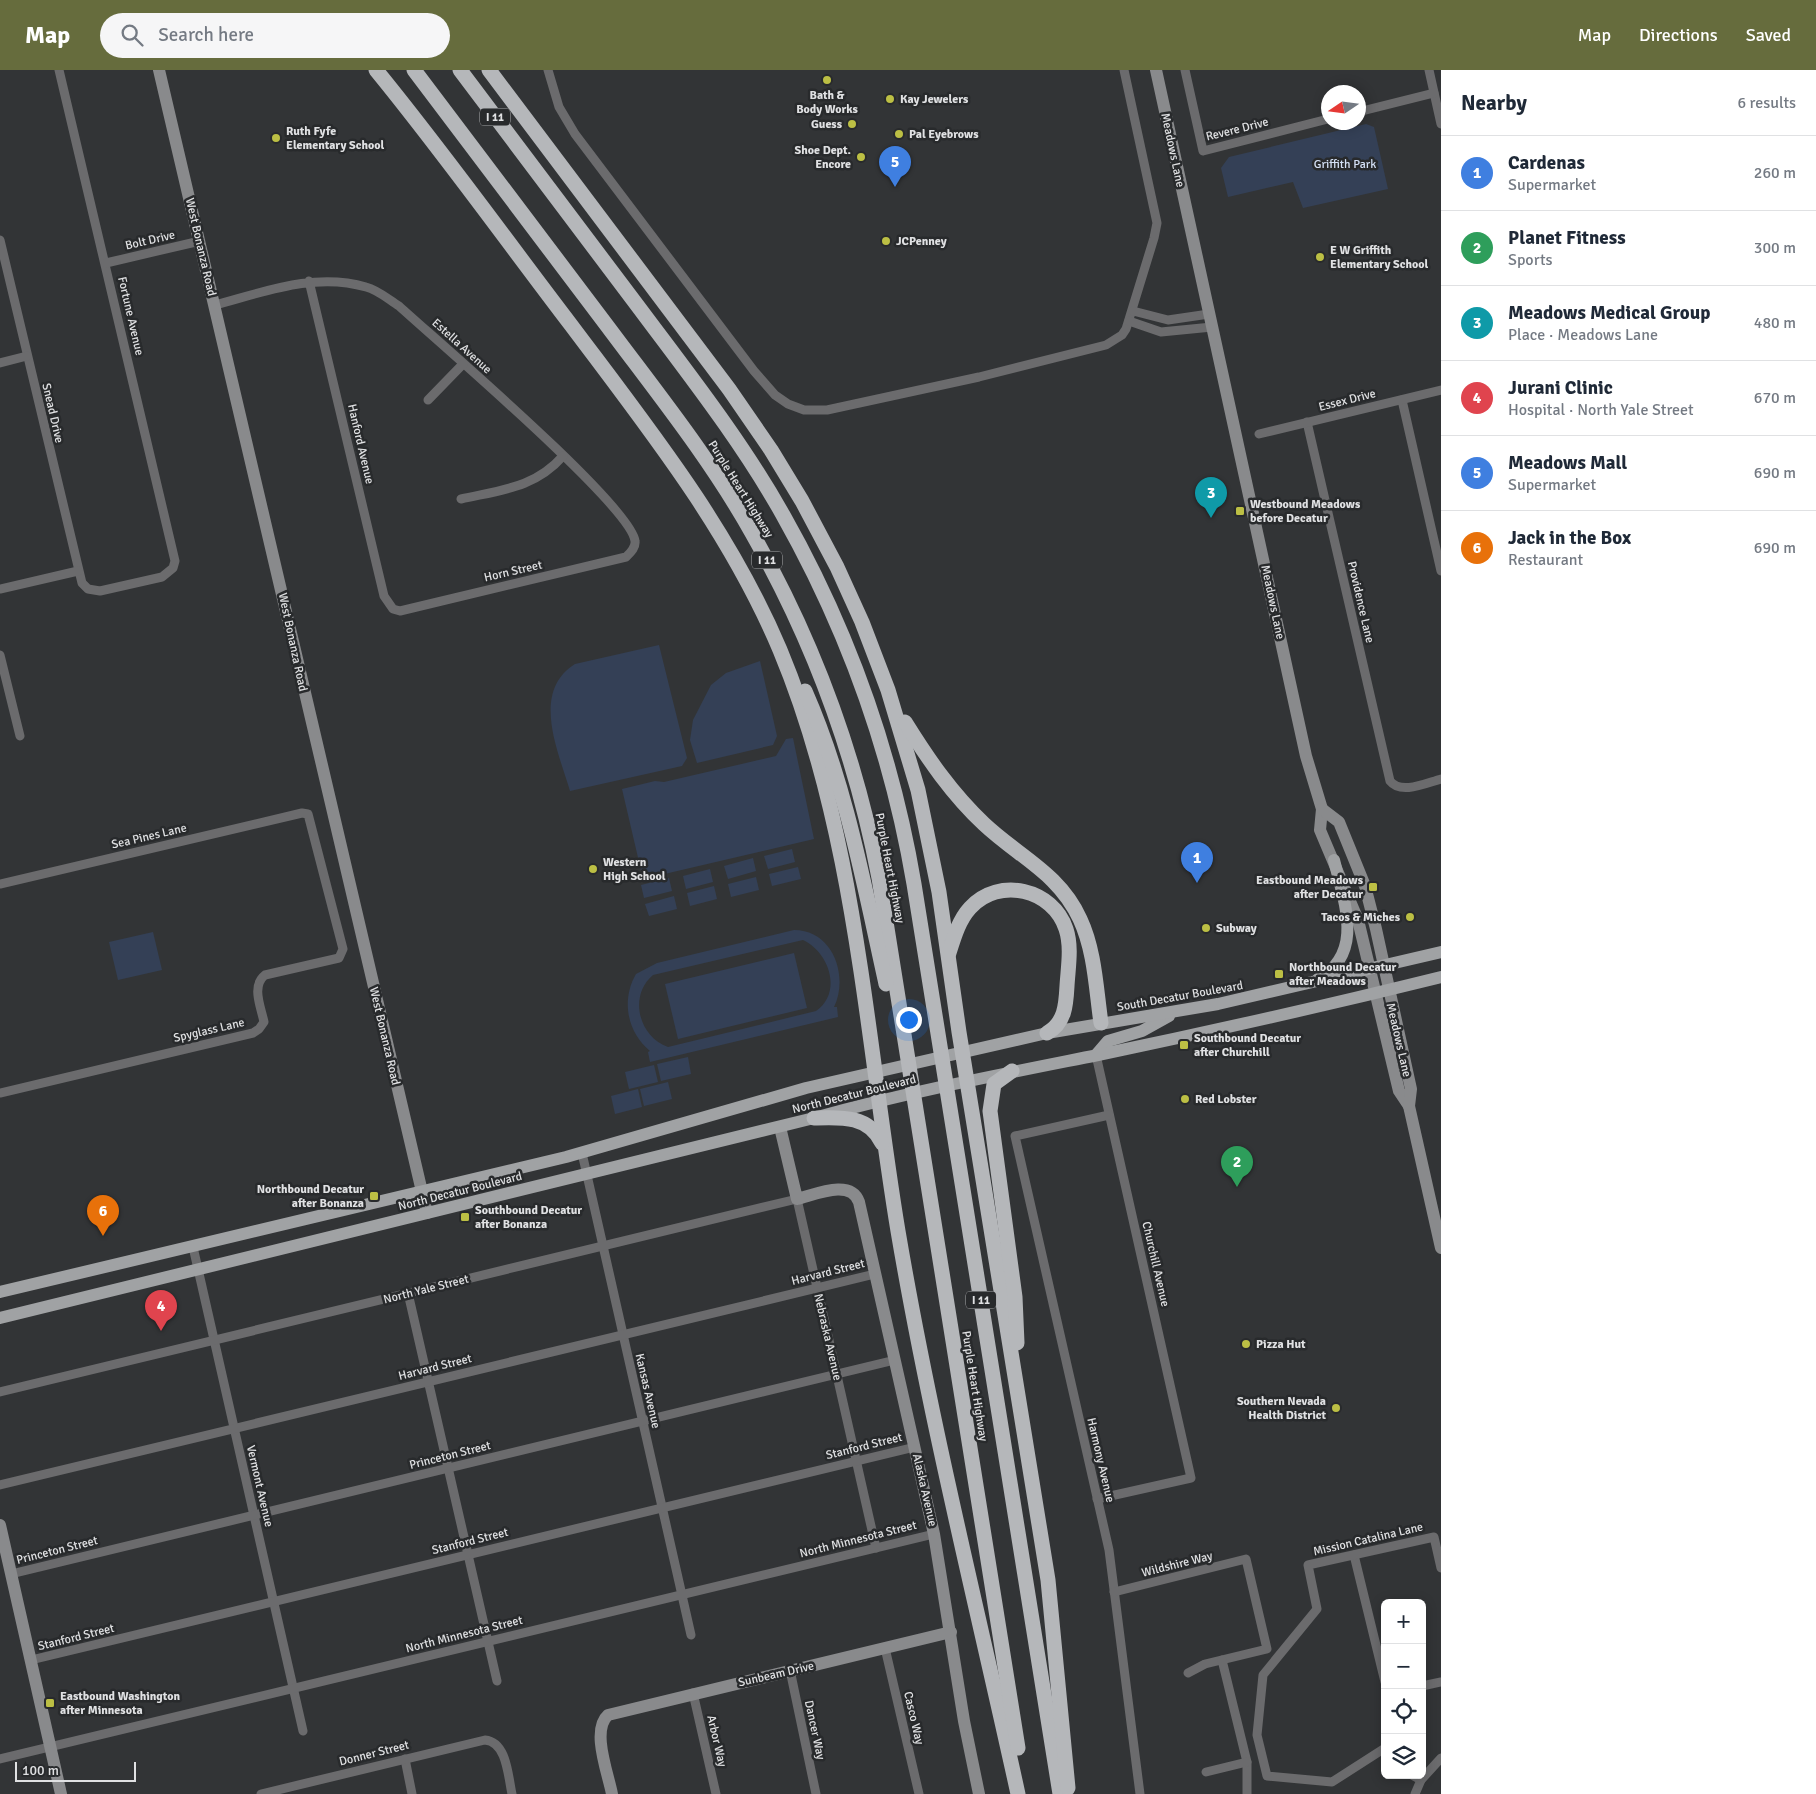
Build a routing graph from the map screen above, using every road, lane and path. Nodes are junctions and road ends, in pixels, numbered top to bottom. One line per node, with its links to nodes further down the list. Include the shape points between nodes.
1 (60, 70): 21 (street, Fortune Avenue)
2 (159, 70): 20 (street, West Bonanza Road)
3 (376, 70): 14 (highway)
4 (382, 70): 14 (highway)
5 (414, 70): 73 (highway, Purple Heart Highway / I 11, via 701,452 752,532 793,612 835,714 863,806 881,893)
6 (460, 70): 150 (highway, Purple Heart Highway / I 11, via 709,401 751,462 812,570 862,684 894,790 912,870)
7 (489, 70): 47 (highway, via 729,388 772,450 840,574)
8 (548, 70): 26 (street, via 557,101 575,134 754,371 775,395 797,409 827,410 853,405 1106,345 1122,335)
9 (1124, 70): 24 (street, via 1156,218 1154,238)
10 (1156, 70): 18 (street, Meadows Lane)
11 (1185, 70): 16 (street, Revere Drive, via 1203,151)
12 (1429, 70): 13 (street)
13 (1434, 93): 15 (street); 17 (street)
14 (408, 110): 45 (highway, via 684,477 730,550)
15 (1366, 110)
16 (1321, 121)
17 (1441, 124)
18 (1191, 231): 25 (street, Meadows Lane); 32 (street, Meadows Lane, via 1208,276 1228,362)
19 (0, 240): 28 (street, Snead Drive)
20 (200, 241): 21 (street, Bolt Drive); 23 (street, West Bonanza Road)
21 (106, 263): 43 (street, Fortune Avenue, via 175,561 173,568 162,577 100,591)
22 (309, 281): 23 (street, Estella Avenue); 30 (street, Estella Avenue, via 338,281 380,293 399,306); 44 (street, Hanford Avenue, via 384,596)
23 (215, 305): 78 (street, West Bonanza Road)
24 (1133, 311): 25 (street, via 1168,320); 26 (street)
25 (1209, 314): 27 (street, Meadows Lane)
26 (1129, 321): 27 (street, via 1161,332)
27 (1212, 326): 32 (street, Meadows Lane)
28 (27, 356): 29 (street); 40 (street, Snead Drive)
29 (0, 362)
30 (462, 364): 33 (street); 37 (street, Estella Avenue)
31 (1441, 390): 34 (street, Essex Drive)
32 (1227, 394): 50 (street, Meadows Lane, via 1306,756)
33 (428, 400)
34 (1402, 400): 35 (street, Essex Drive); 41 (street)
35 (1307, 422): 36 (street, Essex Drive); 49 (street, Providence Lane, via 1390,781 1394,787 1401,788)
36 (1259, 434)
37 (563, 456): 38 (street, via 538,478 524,485); 39 (street, Estella Avenue, via 630,528)
38 (461, 499)
39 (635, 547): 44 (street, Horn Street, via 626,557 400,611)
40 (78, 571): 42 (street); 43 (street, Snead Drive)
41 (1441, 571)
42 (0, 589)
43 (88, 589)
44 (393, 608)
45 (768, 624): 67 (highway, via 806,721 830,806); 73 (highway, via 786,648 806,693 843,796)
46 (0, 655): 48 (street)
47 (893, 704): 55 (highway, via 930,840); 62 (highway, via 931,763 966,806 1048,874 1067,896 1088,940)
48 (20, 736)
49 (1441, 779)
50 (1322, 809): 52 (street, Meadows Lane, via 1320,830); 56 (street, Meadows Lane, via 1339,822 1353,854 1373,916)
51 (304, 814): 53 (street, Sea Pines Lane); 68 (street, Spyglass Lane, via 310,818 343,950 339,958 265,975 259,980 257,987 264,1022 260,1030 253,1033)
52 (1334, 860): 57 (street, Meadows Lane, via 1353,905); 59 (main road, via 1347,925 1346,946 1333,968)
53 (0, 884)
54 (1441, 952): 56 (main road, South Decatur Boulevard)
55 (948, 955): 63 (highway, via 964,916 985,896 1015,889 1032,893 1047,902 1061,917 1069,946 1064,1012 1060,1023); 96 (highway)
56 (1384, 966): 57 (main road, South Decatur Boulevard); 60 (street, Meadows Lane)
57 (1370, 969): 59 (main road, South Decatur Boulevard); 60 (street, Meadows Lane)
58 (1441, 976): 60 (main road)
59 (1305, 985): 61 (main road, South Decatur Boulevard)
60 (1382, 990): 64 (main road); 83 (street, Meadows Lane, via 1399,1091 1409,1106)
61 (1175, 1012): 62 (main road, South Decatur Boulevard); 64 (main road, via 1142,1032 1108,1041)
62 (1101, 1023): 63 (main road, South Decatur Boulevard); 64 (main road)
63 (1047, 1033): 65 (main road, South Decatur Boulevard)
64 (1096, 1055): 66 (main road); 70 (street, Churchill Avenue)
65 (923, 1062): 67 (main road, North Decatur Boulevard)
66 (1012, 1071): 69 (main road, North Decatur Boulevard); 96 (highway, via 992,1089 990,1118 1015,1297)
67 (878, 1072): 69 (highway); 75 (main road, North Decatur Boulevard, via 769,1098)
68 (0, 1093)
69 (882, 1100): 71 (main road, North Decatur Boulevard); 74 (highway)
70 (1109, 1115): 103 (street, Harmony Avenue, via 1015,1136); 103 (street, Churchill Avenue, via 1191,1478)
71 (814, 1118): 72 (main road, North Decatur Boulevard); 74 (highway, via 862,1121 877,1134)
72 (780, 1127): 76 (main road, North Decatur Boulevard); 79 (street, Nebraska Avenue)
73 (921, 1141): 149 (highway, Purple Heart Highway / I 11)
74 (884, 1149): 148 (highway, via 924,1368)
75 (582, 1153): 76 (street, Kansas Avenue); 78 (main road, North Decatur Boulevard)
76 (586, 1174): 80 (main road, North Decatur Boulevard); 81 (street, Kansas Avenue)
77 (852, 1191): 79 (street, North Yale Street, via 843,1189); 85 (street, Alaska Avenue, via 859,1202)
78 (422, 1192): 80 (street, West Bonanza Road); 82 (main road, North Decatur Boulevard)
79 (797, 1199): 81 (street, North Yale Street); 86 (street, Nebraska Avenue)
80 (426, 1214): 84 (main road, North Decatur Boulevard)
81 (603, 1246): 88 (street, North Yale Street); 90 (street, Kansas Avenue)
82 (193, 1247): 84 (street, Vermont Avenue); 87 (main road, North Decatur Boulevard)
83 (1441, 1248)
84 (198, 1269): 89 (main road, North Decatur Boulevard); 91 (street, Vermont Avenue)
85 (875, 1274): 86 (street, Harvard Street); 92 (street, Alaska Avenue)
86 (817, 1288): 90 (street, Harvard Street); 93 (street, Nebraska Avenue)
87 (0, 1292)
88 (408, 1293): 91 (street, North Yale Street); 94 (street)
89 (0, 1318)
90 (623, 1335): 94 (street, Harvard Street); 97 (street, Kansas Avenue)
91 (214, 1340): 95 (street, North Yale Street); 98 (street, Vermont Avenue)
92 (895, 1360): 93 (street, Princeton Street); 99 (street, Alaska Avenue)
93 (837, 1374): 97 (street, Princeton Street); 100 (street, Nebraska Avenue)
94 (428, 1382): 98 (street, Harvard Street); 101 (street)
95 (0, 1392)
96 (1020, 1402): 151 (highway, via 1048,1580)
97 (642, 1421): 101 (street, Princeton Street); 104 (street, Kansas Avenue)
98 (234, 1428): 102 (street, Harvard Street); 105 (street, Vermont Avenue)
99 (915, 1447): 100 (street, Stanford Street); 107 (street, Alaska Avenue)
100 (856, 1461): 104 (street, Stanford Street); 108 (street, Nebraska Avenue)
101 (448, 1468): 105 (street, Princeton Street); 109 (street)
102 (0, 1485)
103 (1097, 1499): 113 (street, Harmony Avenue, via 1109,1550)
104 (662, 1508): 109 (street, Stanford Street); 114 (street, Kansas Avenue)
105 (254, 1515): 112 (street, Princeton Street); 115 (street, Vermont Avenue)
106 (0, 1525): 112 (street)
107 (934, 1534): 108 (street, North Minnesota Street); 116 (street, Alaska Avenue)
108 (876, 1548): 114 (street, North Minnesota Street)
109 (468, 1555): 115 (street, Stanford Street); 118 (street)
110 (1354, 1555): 111 (street, Mission Catalina Lane, via 1434,1537); 122 (street); 132 (street, Mission Catalina Lane, via 1308,1565 1317,1609 1263,1676 1257,1734 1267,1776 1332,1782)
111 (1441, 1568)
112 (11, 1574): 120 (street)
113 (1114, 1592): 121 (street, Wildshire Way, via 1246,1559 1267,1649); 152 (street, Harmony Avenue)
114 (682, 1595): 117 (street, Kansas Avenue); 118 (street, North Minnesota Street)
115 (273, 1602): 120 (street, Stanford Street); 128 (street, Vermont Avenue)
116 (952, 1632): 119 (street, Sunbeam Drive); 147 (street, Alaska Avenue)
117 (691, 1635)
118 (488, 1642): 125 (street); 128 (street, North Minnesota Street)
119 (885, 1648): 123 (street, Sunbeam Drive); 146 (street, Casco Way)
120 (31, 1660): 131 (street)
121 (1222, 1660): 124 (street); 136 (street)
122 (1381, 1666)
123 (790, 1670): 129 (street, Sunbeam Drive); 145 (street, Dancer Way)
124 (1188, 1673)
125 (496, 1681)
126 (1441, 1682): 127 (street)
127 (1426, 1685)
128 (293, 1689): 130 (street, Vermont Avenue); 131 (street, North Minnesota Street)
129 (693, 1693): 143 (street, Sunbeam Drive, via 615,1712 602,1720 600,1741); 144 (street, Arbor Way)
130 (303, 1731)
131 (51, 1747): 134 (street, North Minnesota Street); 139 (street)
132 (1381, 1751)
133 (1441, 1758): 138 (street)
134 (0, 1759)
135 (405, 1759): 140 (street, Donner Street); 141 (street); 142 (street, Donner Street, via 492,1740 500,1747)
136 (1246, 1762): 137 (street); 153 (street)
137 (1206, 1772)
138 (1421, 1780): 154 (street)
139 (61, 1794)
140 (261, 1794)
141 (412, 1794)
142 (512, 1794)
143 (612, 1794)
144 (716, 1794)
145 (816, 1794)
146 (919, 1794)
147 (978, 1794)
148 (1018, 1794)
149 (1025, 1794)
150 (1060, 1794)
151 (1069, 1794)
152 (1140, 1794)
153 (1248, 1794)
154 (1415, 1794)

